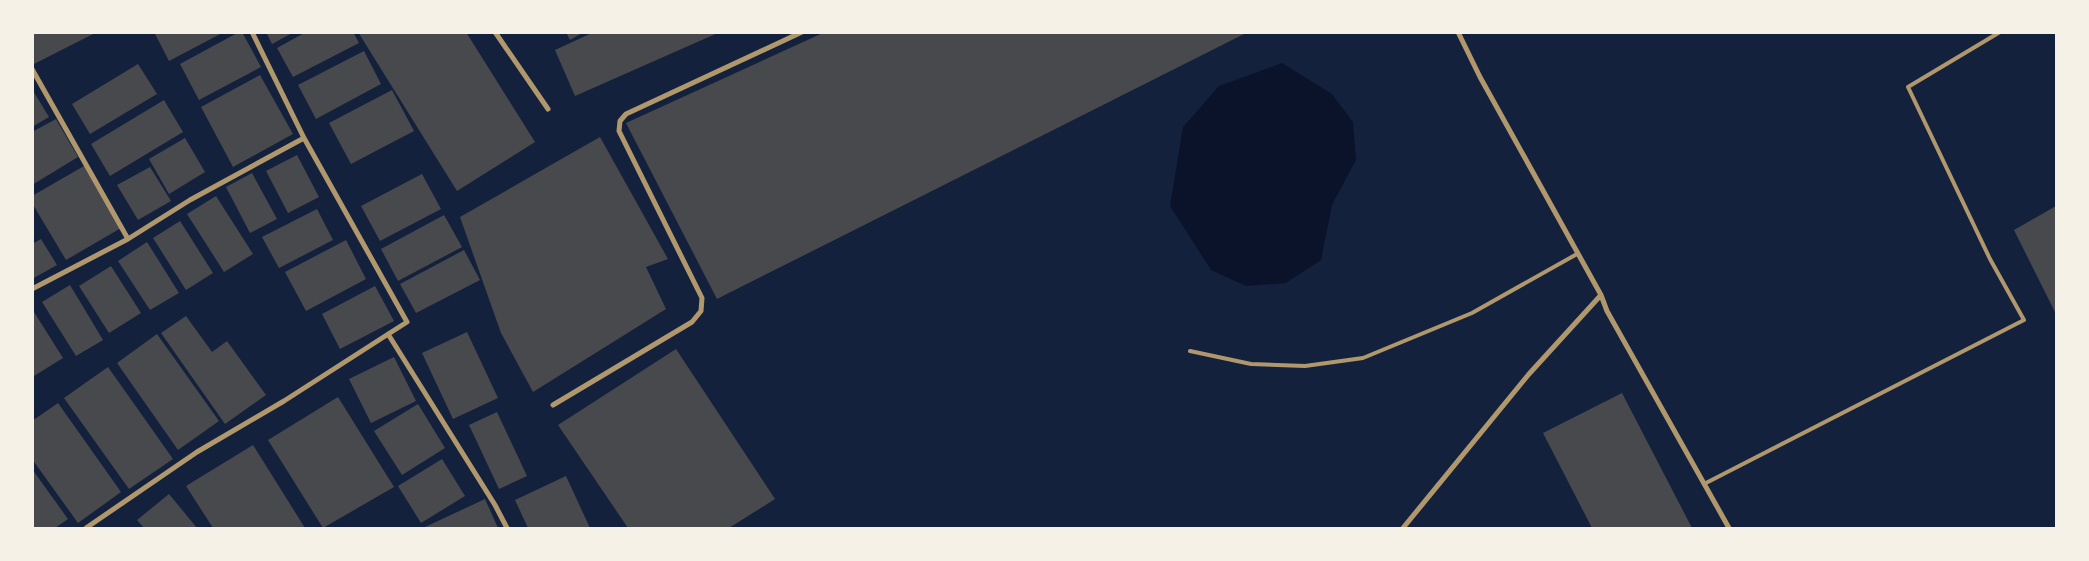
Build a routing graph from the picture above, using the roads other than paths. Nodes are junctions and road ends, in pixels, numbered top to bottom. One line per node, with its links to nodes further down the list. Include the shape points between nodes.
1 (252, 32): 8 (street)
2 (495, 32): 7 (street)
3 (802, 32): 15 (street, via 626,114 620,121 619,130 702,298 701,312 692,322)
4 (1458, 32): 10 (street)
5 (2000, 32): 16 (lane, via 1908,87 1990,259 2024,320)
6 (32, 68): 9 (street)
7 (548, 109)
8 (304, 138): 9 (street, via 190,200); 13 (street, via 407,322)
9 (128, 239): 11 (street)
10 (1577, 254): 12 (street); 14 (lane, via 1472,313 1363,358 1305,366 1260,364)
11 (32, 289)
12 (1600, 295): 16 (street); 19 (street, via 1529,374)
13 (388, 334): 17 (street, via 197,452); 18 (street)
14 (1190, 351)
15 (553, 404)
16 (1704, 484): 20 (street)
17 (86, 528)
18 (507, 528)
19 (1403, 528)
20 (1729, 528)

